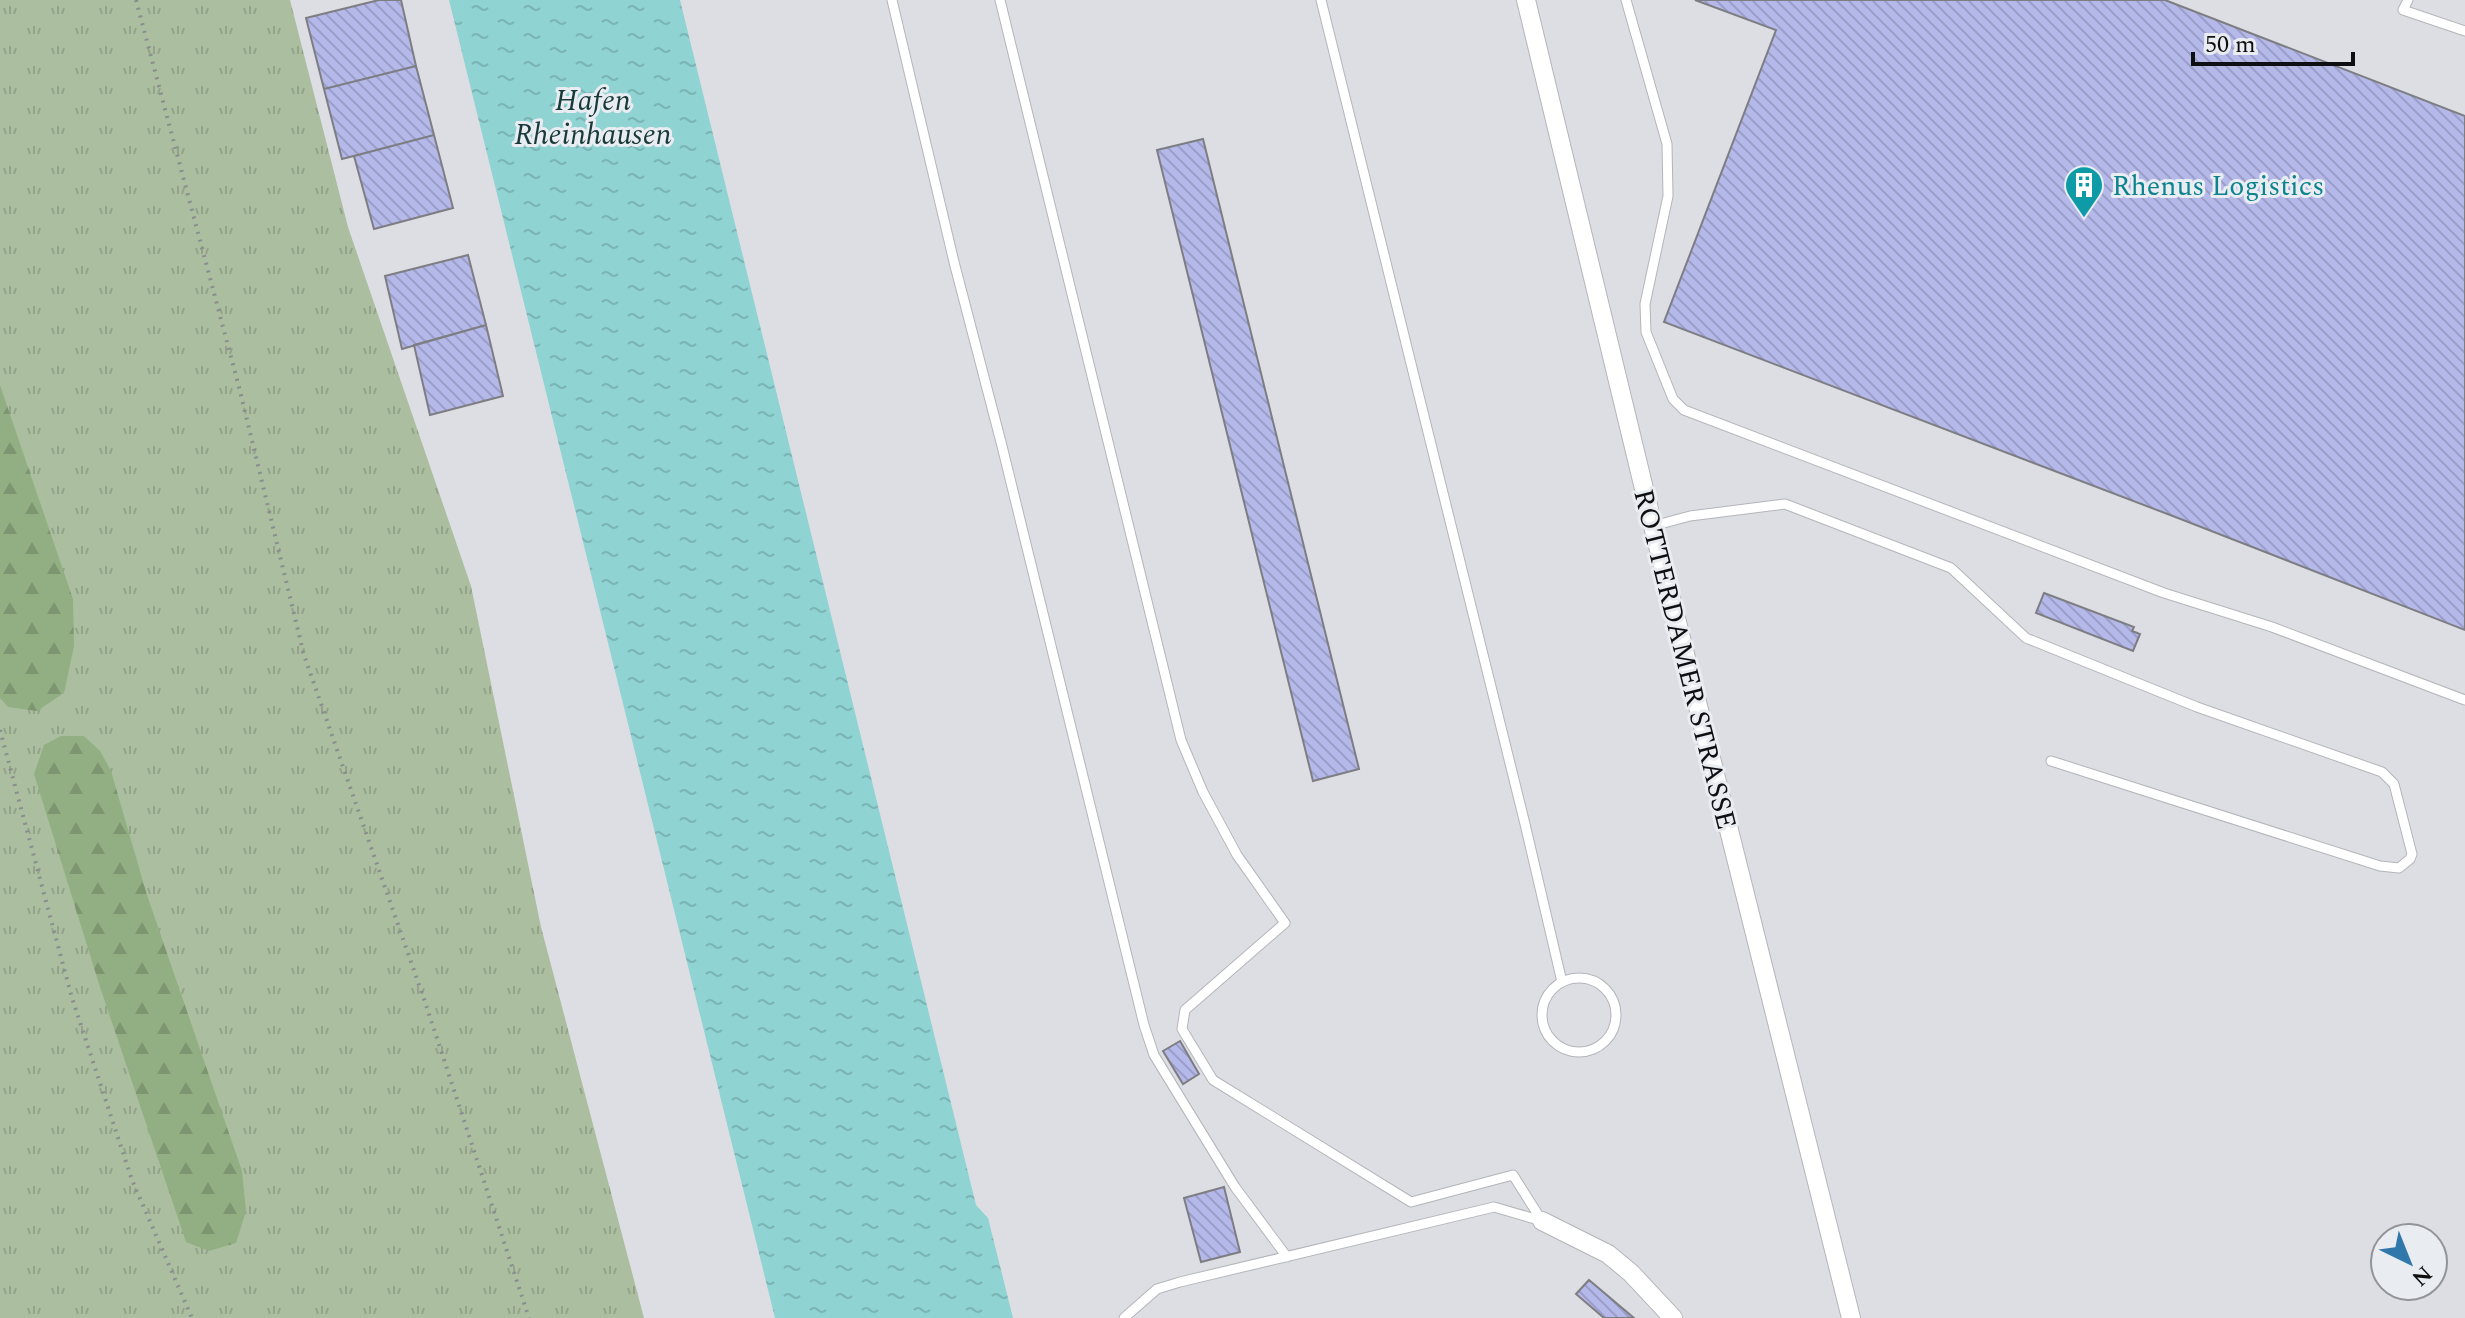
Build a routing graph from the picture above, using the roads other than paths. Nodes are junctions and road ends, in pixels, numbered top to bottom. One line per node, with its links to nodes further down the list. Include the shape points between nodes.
1 (892, 0): 13 (lane, via 1144,1025 1154,1055 1235,1187)
2 (1000, 0): 12 (lane, via 1181,740 1237,855 1285,923 1185,1010 1182,1029 1213,1080 1411,1202 1513,1175)
3 (1321, 0): 11 (lane)
4 (1526, 0): 8 (street, ROTTERDAMER STRASSE)
5 (1626, 0): 9 (lane, via 1667,144 1668,196 1645,304 1646,332 1673,399 1684,410 2164,593 2272,627)
6 (2408, 0): 7 (lane, via 2403,10)
7 (2465, 31)
8 (1653, 526): 10 (lane, via 1785,504 1951,568 2026,638 2197,707 2382,772 2394,784 2412,854 2399,868 2380,866); 16 (street, ROTTERDAMER STRASSE)
9 (2465, 700)
10 (2051, 761)
11 (1562, 982): 11 (lane, via 1545,1001 1545,1030 1569,1051 1599,1047 1616,1023 1613,998 1586,978)
12 (1542, 1221): 13 (lane, via 1494,1207); 15 (street, via 1608,1254)
13 (1287, 1257): 14 (lane, via 1157,1289)
14 (1124, 1318)
15 (1673, 1318)
16 (1851, 1318)

